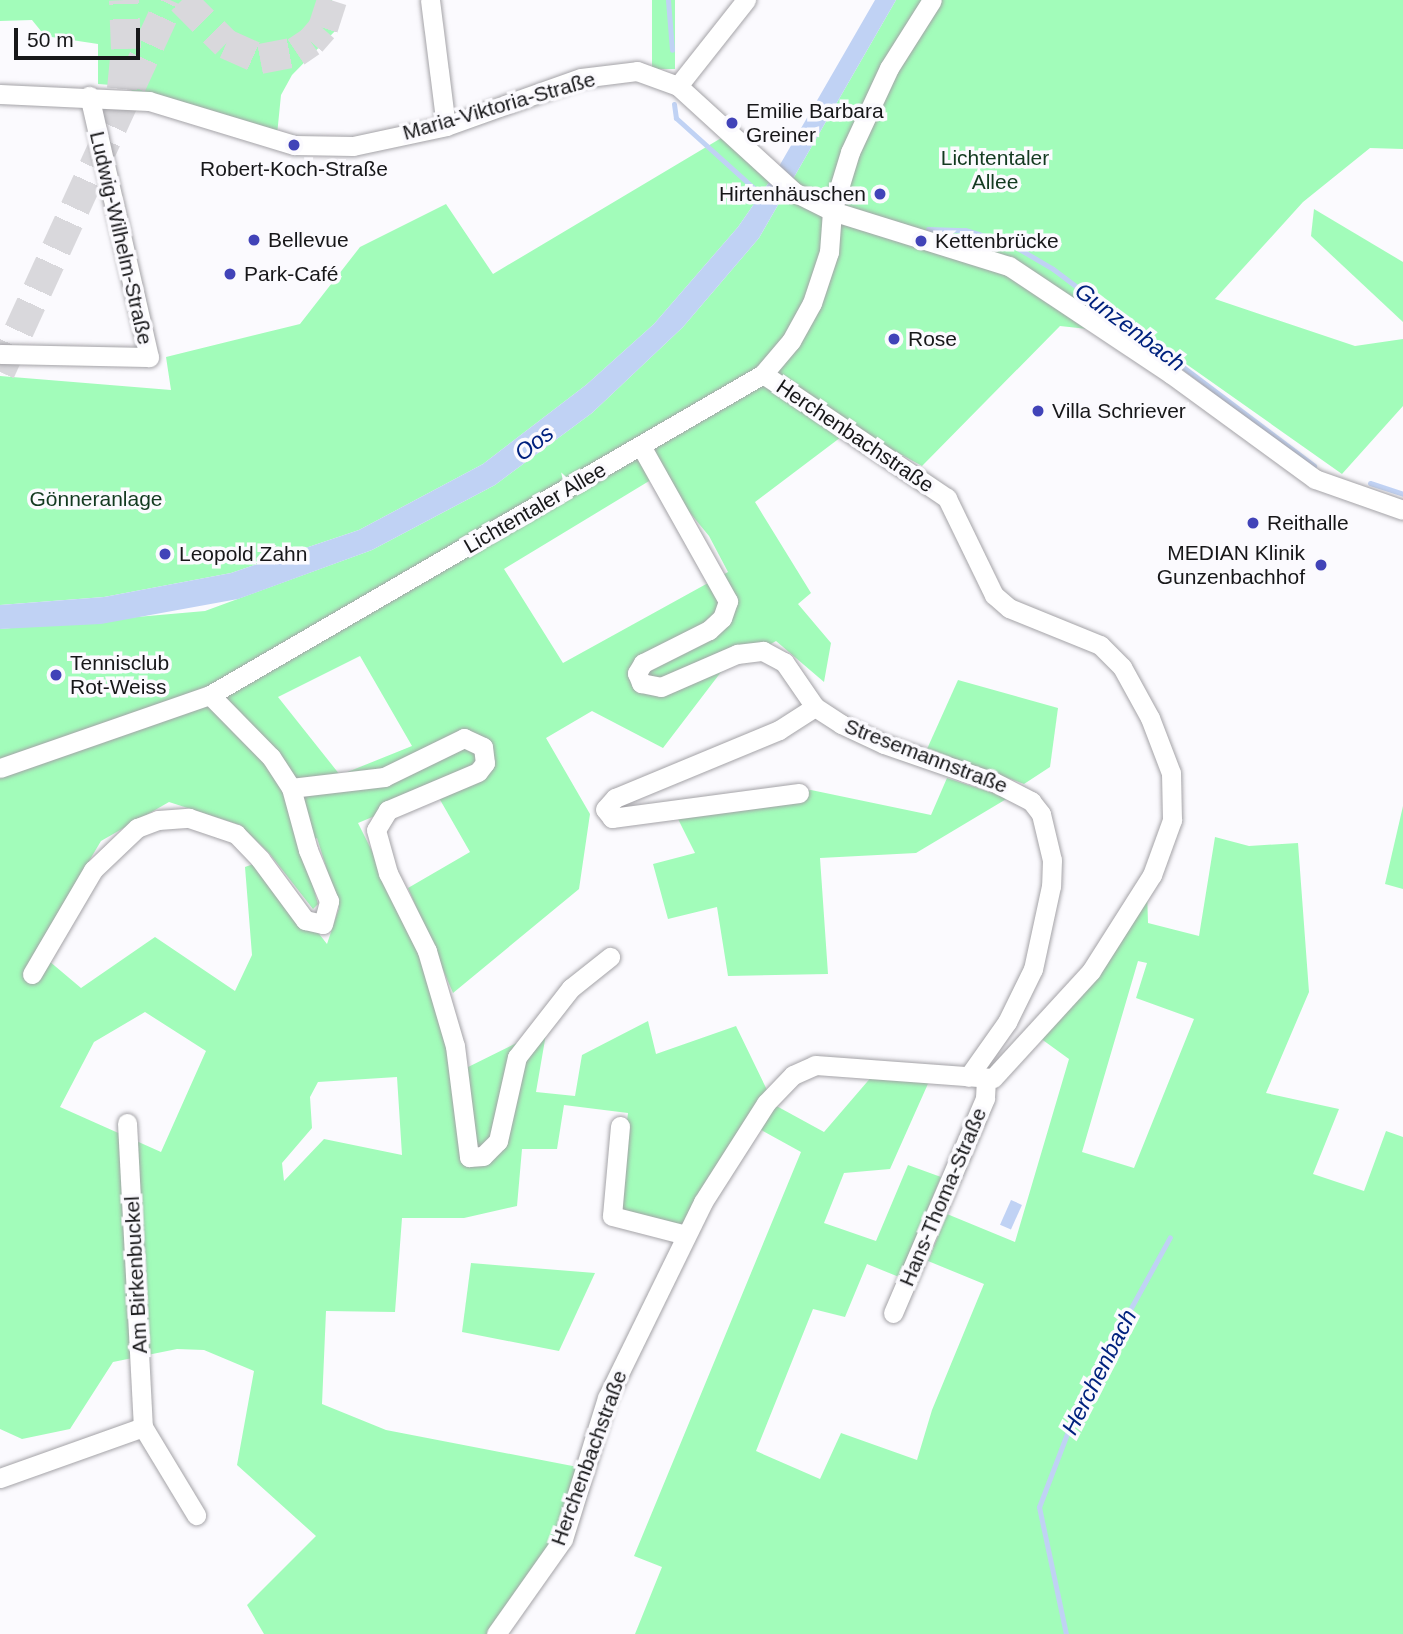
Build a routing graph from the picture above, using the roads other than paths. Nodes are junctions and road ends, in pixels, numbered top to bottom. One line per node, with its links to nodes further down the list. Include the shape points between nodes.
1 (430, 0): 7 (street)
2 (746, 0): 4 (street)
3 (932, 0): 8 (street, Lichtentaler Allee, via 874,95)
4 (678, 86): 7 (street, Maria-Viktoria-Straße, via 637,71 581,78); 8 (street, Maria-Viktoria-Straße, via 794,192)
5 (0, 94): 6 (street, Maria-Viktoria-Straße)
6 (89, 96): 7 (street, Maria-Viktoria-Straße, via 149,101 294,145 353,146); 9 (street, Ludwig-Wilhelm-Straße, via 149,357)
7 (446, 126)
8 (832, 211): 10 (street, Lichtentaler Allee, via 829,252 813,303 791,341); 12 (street, Maria-Viktoria-Straße, via 1009,266 1171,374 1315,479)
9 (0, 354)
10 (763, 374): 11 (street, Lichtentaler Allee); 20 (street, Herchenbachstraße, via 947,498 994,595 1009,608 1100,645 1122,667 1150,718 1171,773 1172,820 1152,875 1091,971 1014,1058)
11 (641, 446): 13 (street, Lichtentaler Allee); 14 (street, via 728,601 716,625 643,663 638,679 645,686 661,687 737,654 763,651 793,671)
12 (1403, 510)
13 (210, 695): 15 (street, Lichtentaler Allee); 16 (street, via 271,757)
14 (815, 707): 17 (street, via 779,730 615,798 605,809 612,818); 20 (street, Stresemannstraße, via 884,744 1014,791 1041,814 1052,860 1051,886 1033,969)
15 (0, 768)
16 (291, 788): 18 (street, via 384,778 464,738 483,747 485,763 478,772 388,810 376,830 388,873 427,951 455,1046 469,1157 483,1156 498,1142 517,1057 571,988); 19 (street, via 307,850 329,901 324,924 305,920 236,834 189,818 158,820 127,836 93,870)
17 (799, 793)
18 (611, 957)
19 (32, 974)
20 (977, 1079): 23 (street, Herchenbachstraße, via 831,1064 793,1076 750,1123); 24 (street, Hans-Thoma-Straße, via 985,1098)
21 (127, 1123): 25 (street, Am Birkenbuckel)
22 (620, 1126): 23 (street, via 612,1216)
23 (685, 1235): 28 (street, Herchenbachstraße, via 607,1398 563,1539)
24 (893, 1313)
25 (143, 1427): 26 (street); 27 (street, Am Birkenbuckel)
26 (0, 1478)
27 (195, 1515)
28 (496, 1634)

